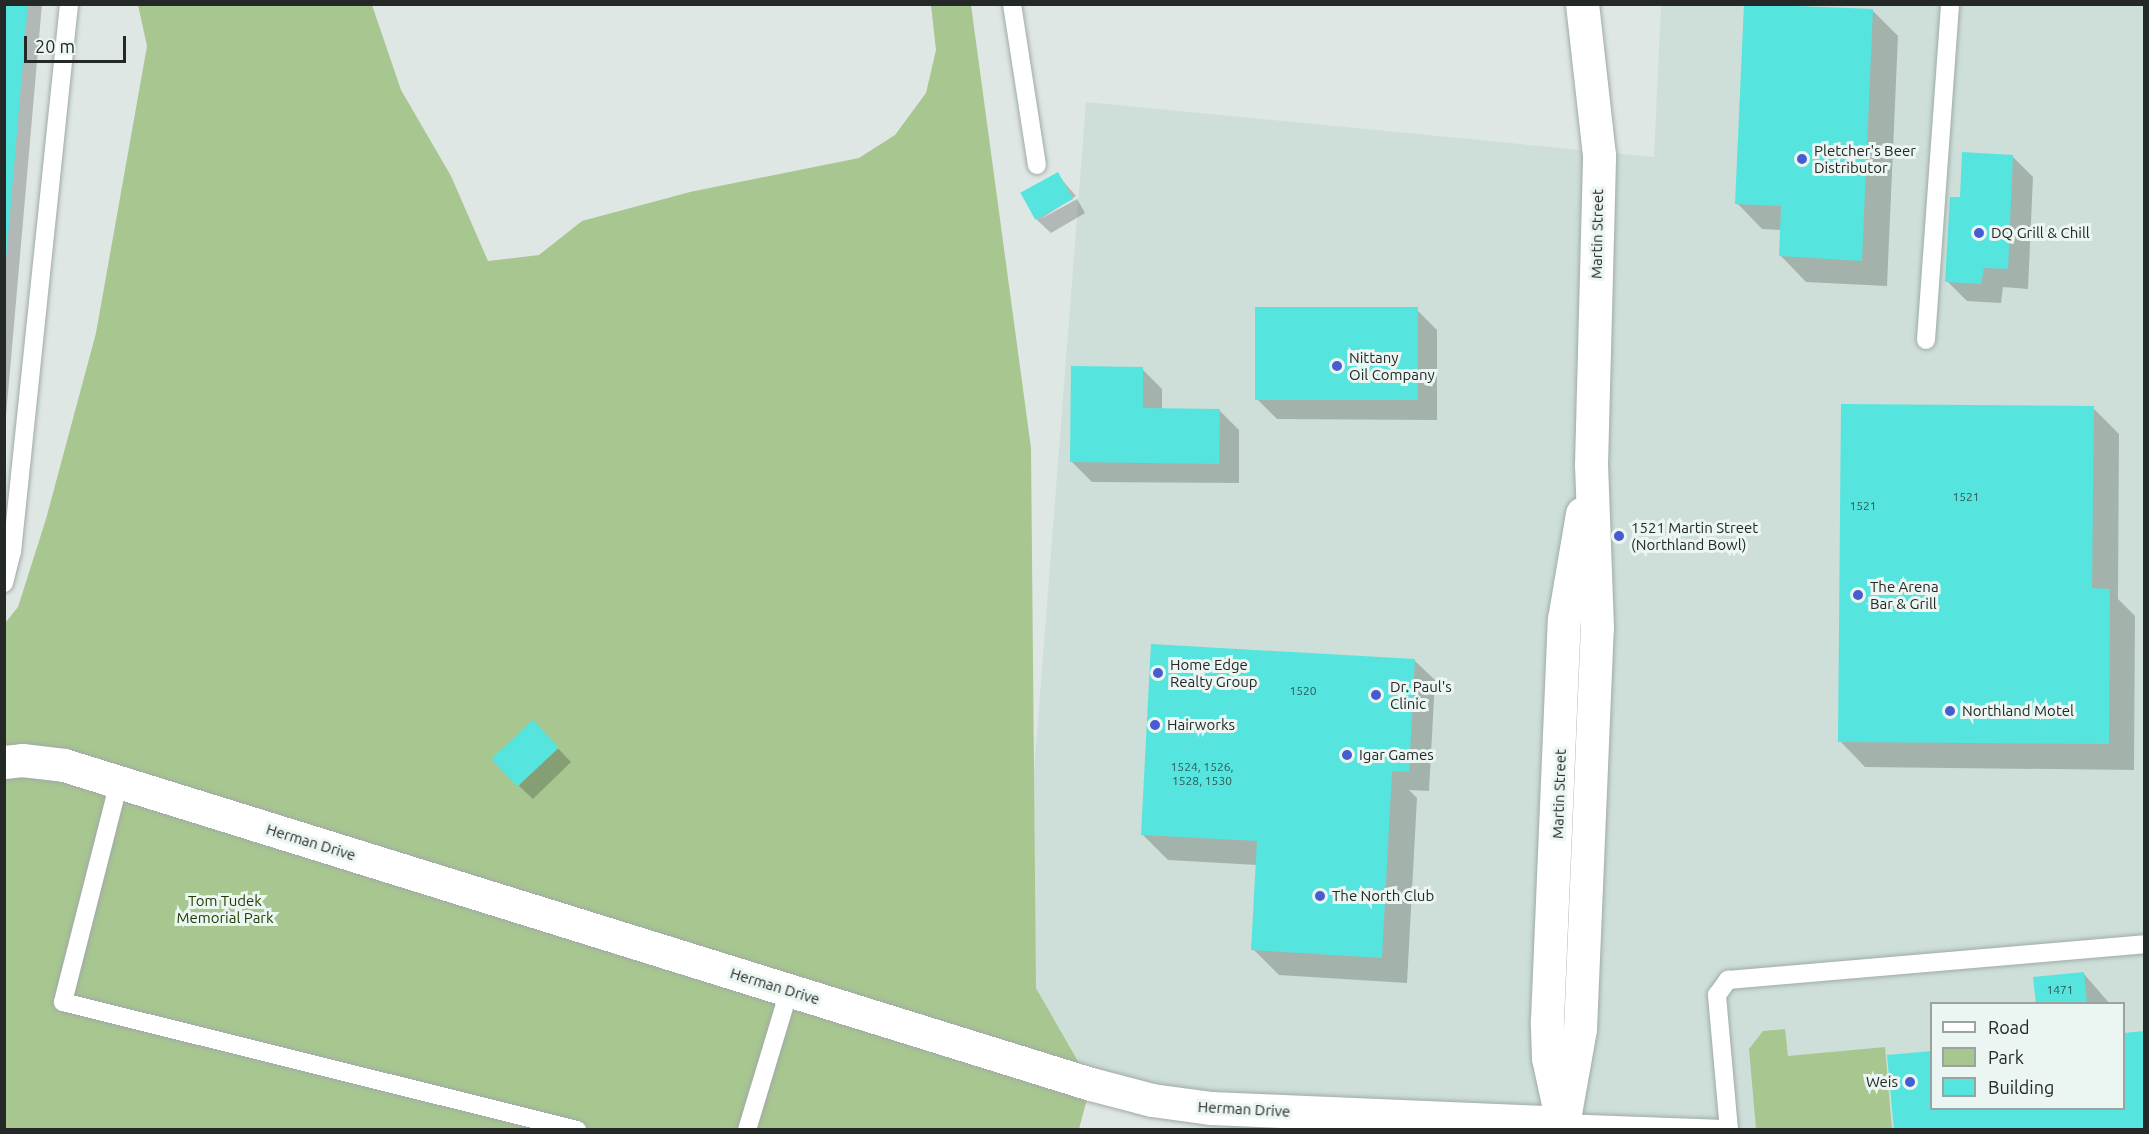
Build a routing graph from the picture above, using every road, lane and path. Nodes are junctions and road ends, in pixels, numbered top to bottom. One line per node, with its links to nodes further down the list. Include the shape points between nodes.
1 (69, 4): 7 (lane, via 12,552)
2 (1012, 4): 5 (lane)
3 (1582, 4): 12 (street, Martin Street, via 1599,155 1591,465 1564,619 1547,1020 1548,1058)
4 (1950, 4): 6 (lane)
5 (1036, 165)
6 (1926, 340)
7 (4, 583)
8 (4, 762): 9 (street, Herman Drive, via 64,765)
9 (119, 782): 11 (street, Herman Drive); 14 (lane, via 63,1002)
10 (2145, 944): 13 (lane, via 1728,980 1717,995)
11 (789, 991): 12 (street, Herman Drive, via 1152,1100 1211,1108); 15 (lane)
12 (1562, 1126): 13 (lane)
13 (1729, 1129)
14 (577, 1130)
15 (747, 1130)

